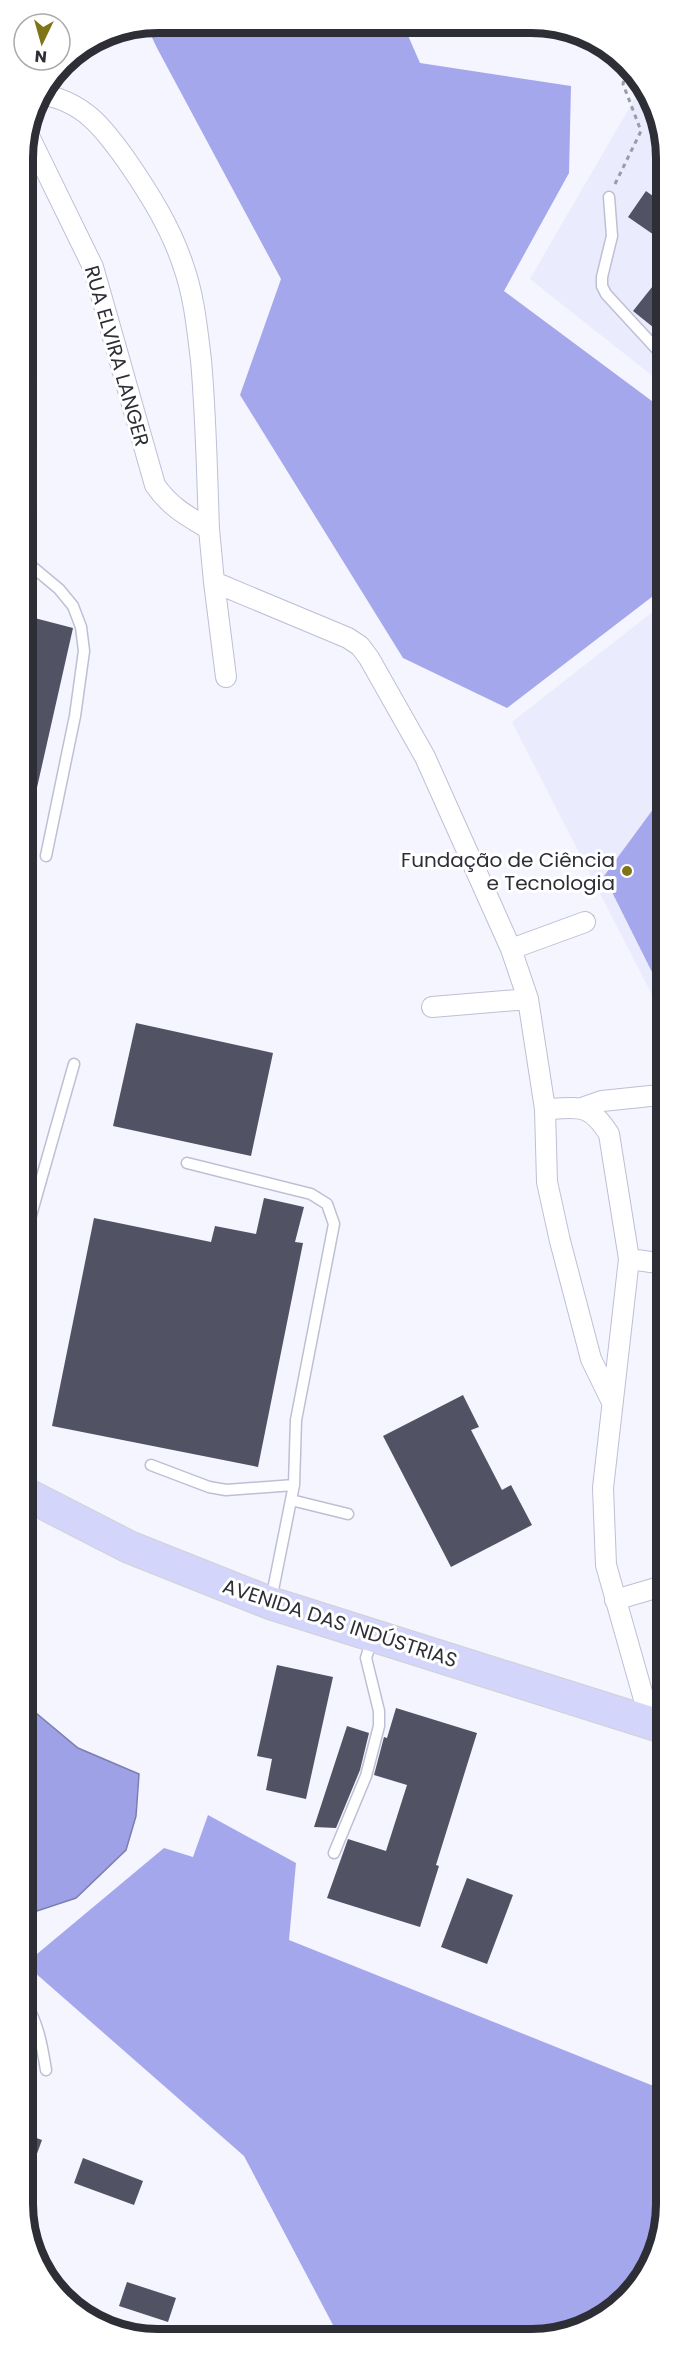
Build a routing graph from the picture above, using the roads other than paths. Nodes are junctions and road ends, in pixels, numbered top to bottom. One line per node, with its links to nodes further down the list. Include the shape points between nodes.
1 (50, 95): 5 (street, via 81,109 104,129 144,186 184,266 196,318 206,409)
2 (33, 145): 5 (street, RUA ELVIRA LANGER, via 93,267 155,485 175,509)
3 (609, 197): 4 (lane, via 612,236 602,286)
4 (656, 348)
5 (209, 529): 7 (street)
6 (33, 567): 9 (lane, via 73,606 84,651)
7 (214, 582): 8 (street); 11 (street, via 360,646 425,757)
8 (226, 677)
9 (46, 856)
10 (585, 922): 11 (street)
11 (511, 949): 12 (street)
12 (528, 999): 13 (street); 17 (street)
13 (432, 1007)
14 (74, 1064): 19 (lane)
15 (656, 1095): 16 (street, via 602,1101)
16 (582, 1108): 17 (street); 20 (street, via 599,1117 609,1134)
17 (545, 1109): 22 (street, via 547,1182 560,1241 591,1359)
18 (187, 1163): 24 (lane, via 311,1194 327,1204 334,1224 296,1420)
19 (33, 1208)
20 (629, 1259): 21 (street); 22 (street)
21 (656, 1262)
22 (612, 1402): 29 (street, via 603,1488 606,1565)
23 (151, 1465): 24 (lane, via 226,1490)
24 (294, 1485): 26 (lane)
25 (33, 1498): 30 (main road, AVENIDA DAS INDÚSTRIAS, via 129,1547)
26 (291, 1500): 27 (lane); 30 (lane)
27 (348, 1514)
28 (656, 1588): 29 (street)
29 (615, 1600): 32 (street)
30 (270, 1603): 31 (main road, AVENIDA DAS INDÚSTRIAS)
31 (373, 1636): 33 (main road, AVENIDA DAS INDÚSTRIAS); 34 (lane, via 366,1658 379,1726 366,1776)
32 (656, 1717)
33 (656, 1725)
34 (334, 1852)
35 (33, 2015): 36 (lane)
36 (46, 2070)

